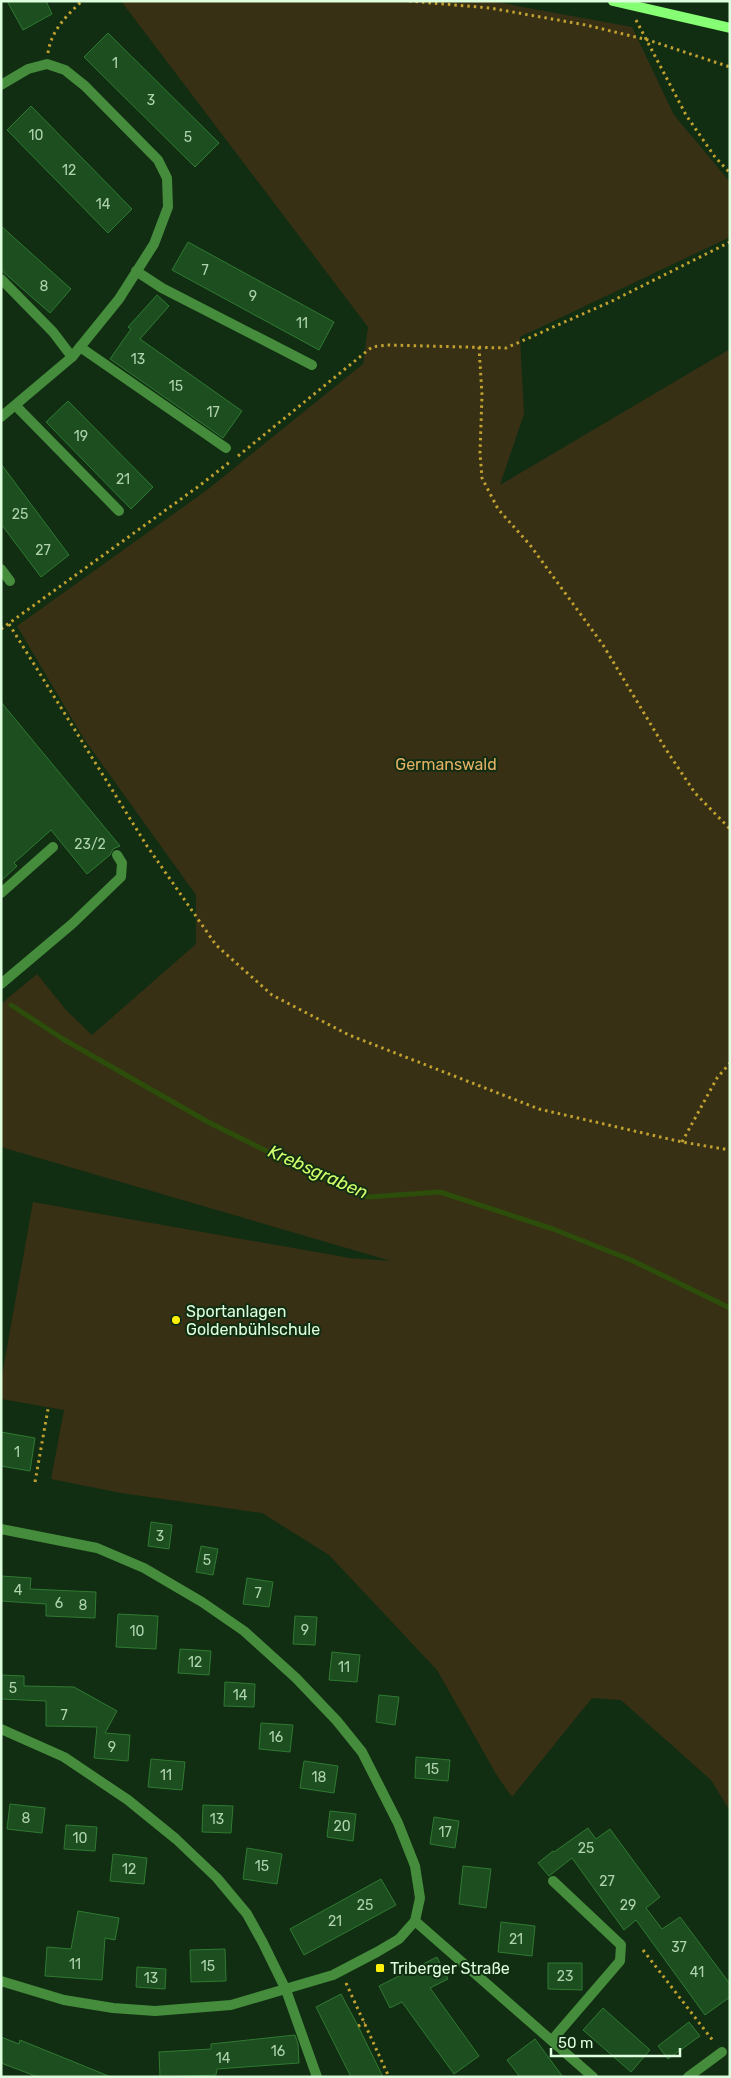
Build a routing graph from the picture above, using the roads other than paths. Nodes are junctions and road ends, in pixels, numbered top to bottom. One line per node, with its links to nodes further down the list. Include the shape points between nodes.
1 (613, 1): 2 (main road)
2 (625, 2): 3 (main road)
3 (730, 28)
4 (1, 85): 5 (street, via 28,69 47,64 64,70 158,160 167,178 168,207 154,244)
5 (136, 271): 7 (street, via 119,299); 9 (street, via 162,288)
6 (1, 278): 8 (street, via 53,332)
7 (80, 347): 8 (street); 12 (street)
8 (72, 357): 10 (street)
9 (312, 365)
10 (16, 406): 11 (street); 13 (street)
11 (1, 417)
12 (226, 448)
13 (119, 510)
14 (1, 568): 15 (street)
15 (10, 582)
16 (53, 847): 18 (street, via 29,874)
17 (117, 855): 19 (street, via 122,864 121,877)
18 (1, 893)
19 (1, 984)
20 (1, 1529): 23 (street, via 97,1548 144,1568 244,1631 296,1678 362,1752 382,1788 415,1866 420,1898)
21 (1, 1729): 25 (street, via 64,1757 128,1800 176,1839 217,1878 247,1914)
22 (553, 1881): 26 (street, via 621,1945 620,1961)
23 (415, 1920): 25 (street, via 399,1939 377,1952 340,1971); 26 (street)
24 (1, 1981): 25 (street, via 64,2000 155,2011 231,2005)
25 (286, 1990): 28 (street)
26 (552, 2040): 29 (street)
27 (722, 2052): 30 (street)
28 (317, 2077)
29 (593, 2077)
30 (688, 2077)

